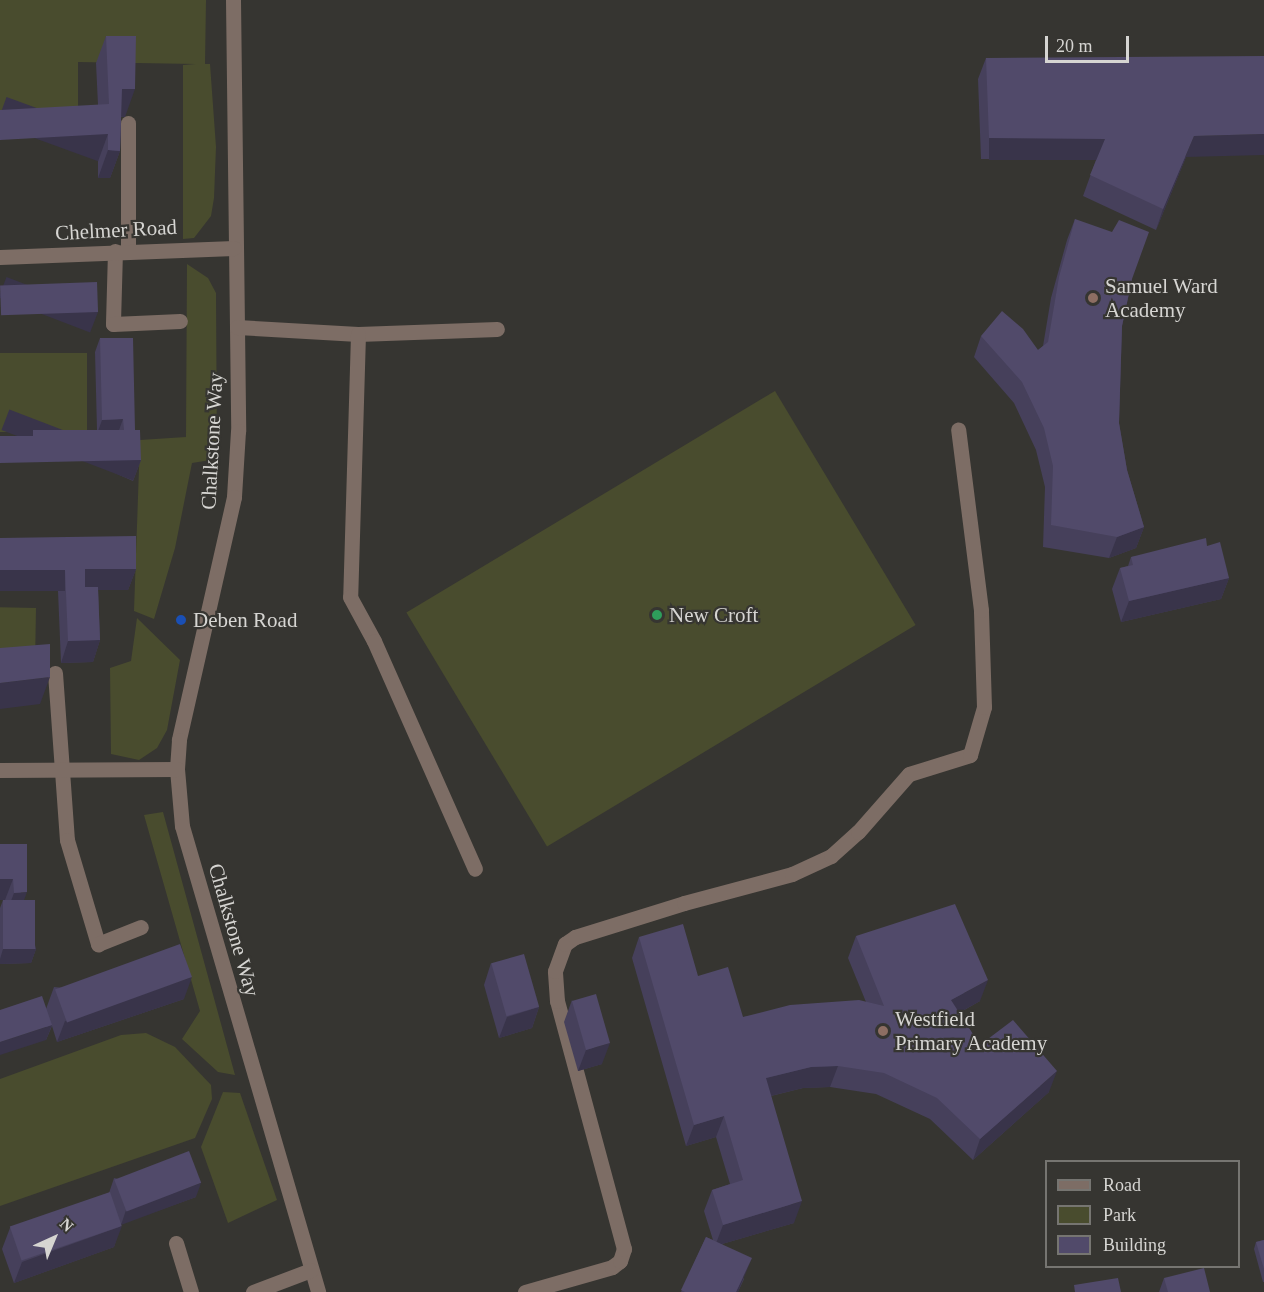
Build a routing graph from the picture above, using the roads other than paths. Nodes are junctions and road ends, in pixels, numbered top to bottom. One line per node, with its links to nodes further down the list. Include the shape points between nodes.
1 (233, 0): 3 (street, Chalkstone Way)
2 (128, 123): 4 (street)
3 (234, 248): 4 (street, Chelmer Road); 7 (street, Chalkstone Way)
4 (122, 250): 5 (street, Chelmer Road); 6 (street, via 113,324)
5 (0, 257)
6 (180, 321)
7 (237, 327): 9 (street); 13 (street, Chalkstone Way, via 234,497 179,740)
8 (497, 329): 9 (street)
9 (358, 334): 15 (street, via 350,597 374,641)
10 (958, 429): 22 (street, via 981,610 984,707 970,755 909,774 858,832 831,856 792,874 684,903 575,937 565,944 555,971 557,1001 624,1249 620,1261 612,1267)
11 (55, 673): 12 (street)
12 (59, 769): 13 (street); 14 (street); 16 (street, via 66,840 98,944)
13 (177, 769): 18 (street, Chalkstone Way, via 182,826)
14 (0, 770)
15 (474, 869)
16 (141, 927)
17 (176, 1243): 19 (street)
18 (311, 1270): 20 (street); 21 (street, Chalkstone Way)
19 (191, 1292)
20 (253, 1292)
21 (318, 1292)
22 (525, 1292)

